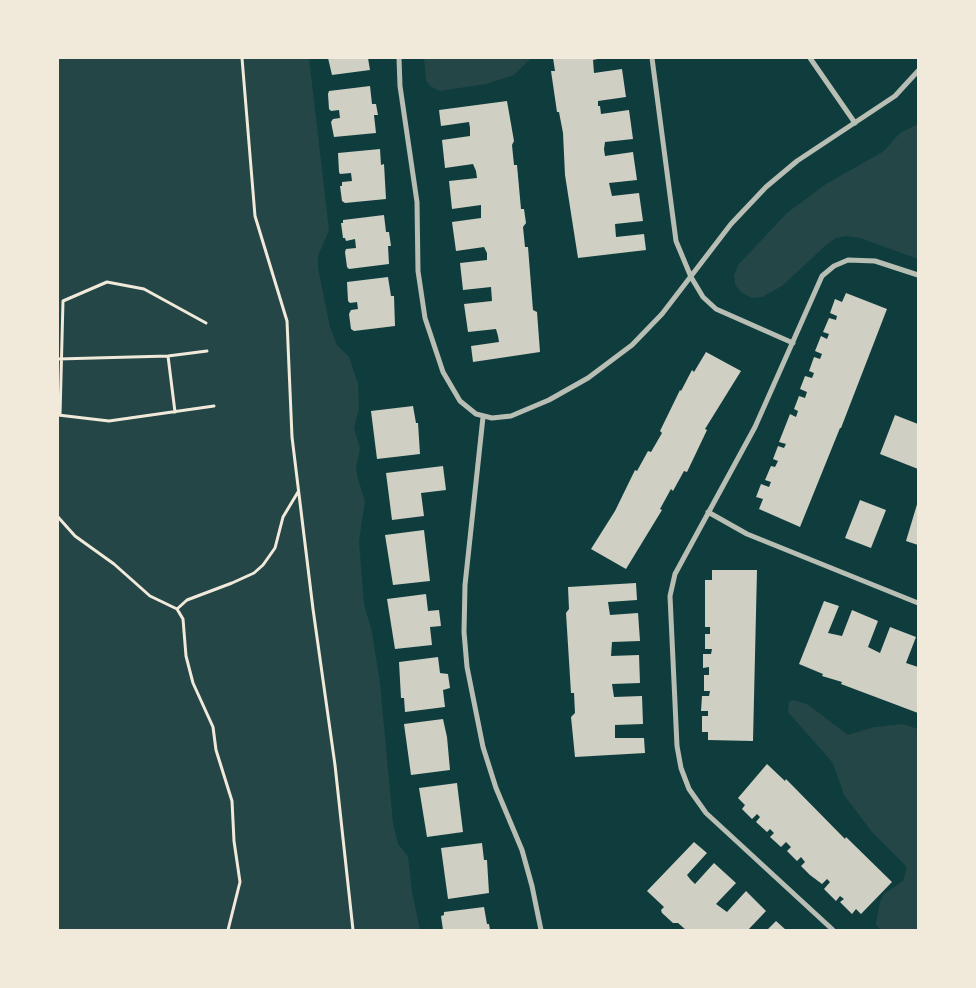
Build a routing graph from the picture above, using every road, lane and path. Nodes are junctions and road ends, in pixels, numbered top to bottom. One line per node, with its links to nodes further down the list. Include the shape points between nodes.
1 (242, 58): 18 (path, via 255,216 287,321)
2 (399, 58): 17 (street, via 417,202 418,271 425,318 448,382 467,409)
3 (652, 58): 8 (street, via 676,242)
4 (810, 58): 6 (street)
5 (918, 71): 6 (street, via 895,96)
6 (855, 123): 8 (street, via 797,161 766,187 731,224)
7 (918, 276): 10 (street, via 875,261 848,260 834,266 819,283)
8 (691, 277): 10 (street, via 703,297 716,309); 17 (street, via 648,330 588,378 511,416)
9 (206, 323): 13 (path, via 144,289 107,282 63,300)
10 (793, 342): 19 (street, via 755,427)
11 (207, 352): 12 (path)
12 (168, 356): 13 (path); 15 (path)
13 (59, 359): 16 (path)
14 (214, 406): 15 (path)
15 (175, 412): 16 (path, via 109,421)
16 (59, 415)
17 (483, 416): 25 (street, via 465,586 464,632 468,675 482,747 522,850)
18 (298, 492): 22 (path, via 283,517 275,548 263,565 254,573 187,600); 24 (path, via 335,765)
19 (708, 512): 21 (street, via 747,534); 26 (street, via 675,574 670,596 676,736 681,768 689,788 706,813)
20 (58, 517): 22 (path, via 75,536 150,596)
21 (918, 603)
22 (177, 609): 23 (path, via 183,619 186,656 193,683 213,727 216,750 232,801 240,882)
23 (228, 930)
24 (353, 930)
25 (541, 930)
26 (833, 930)

